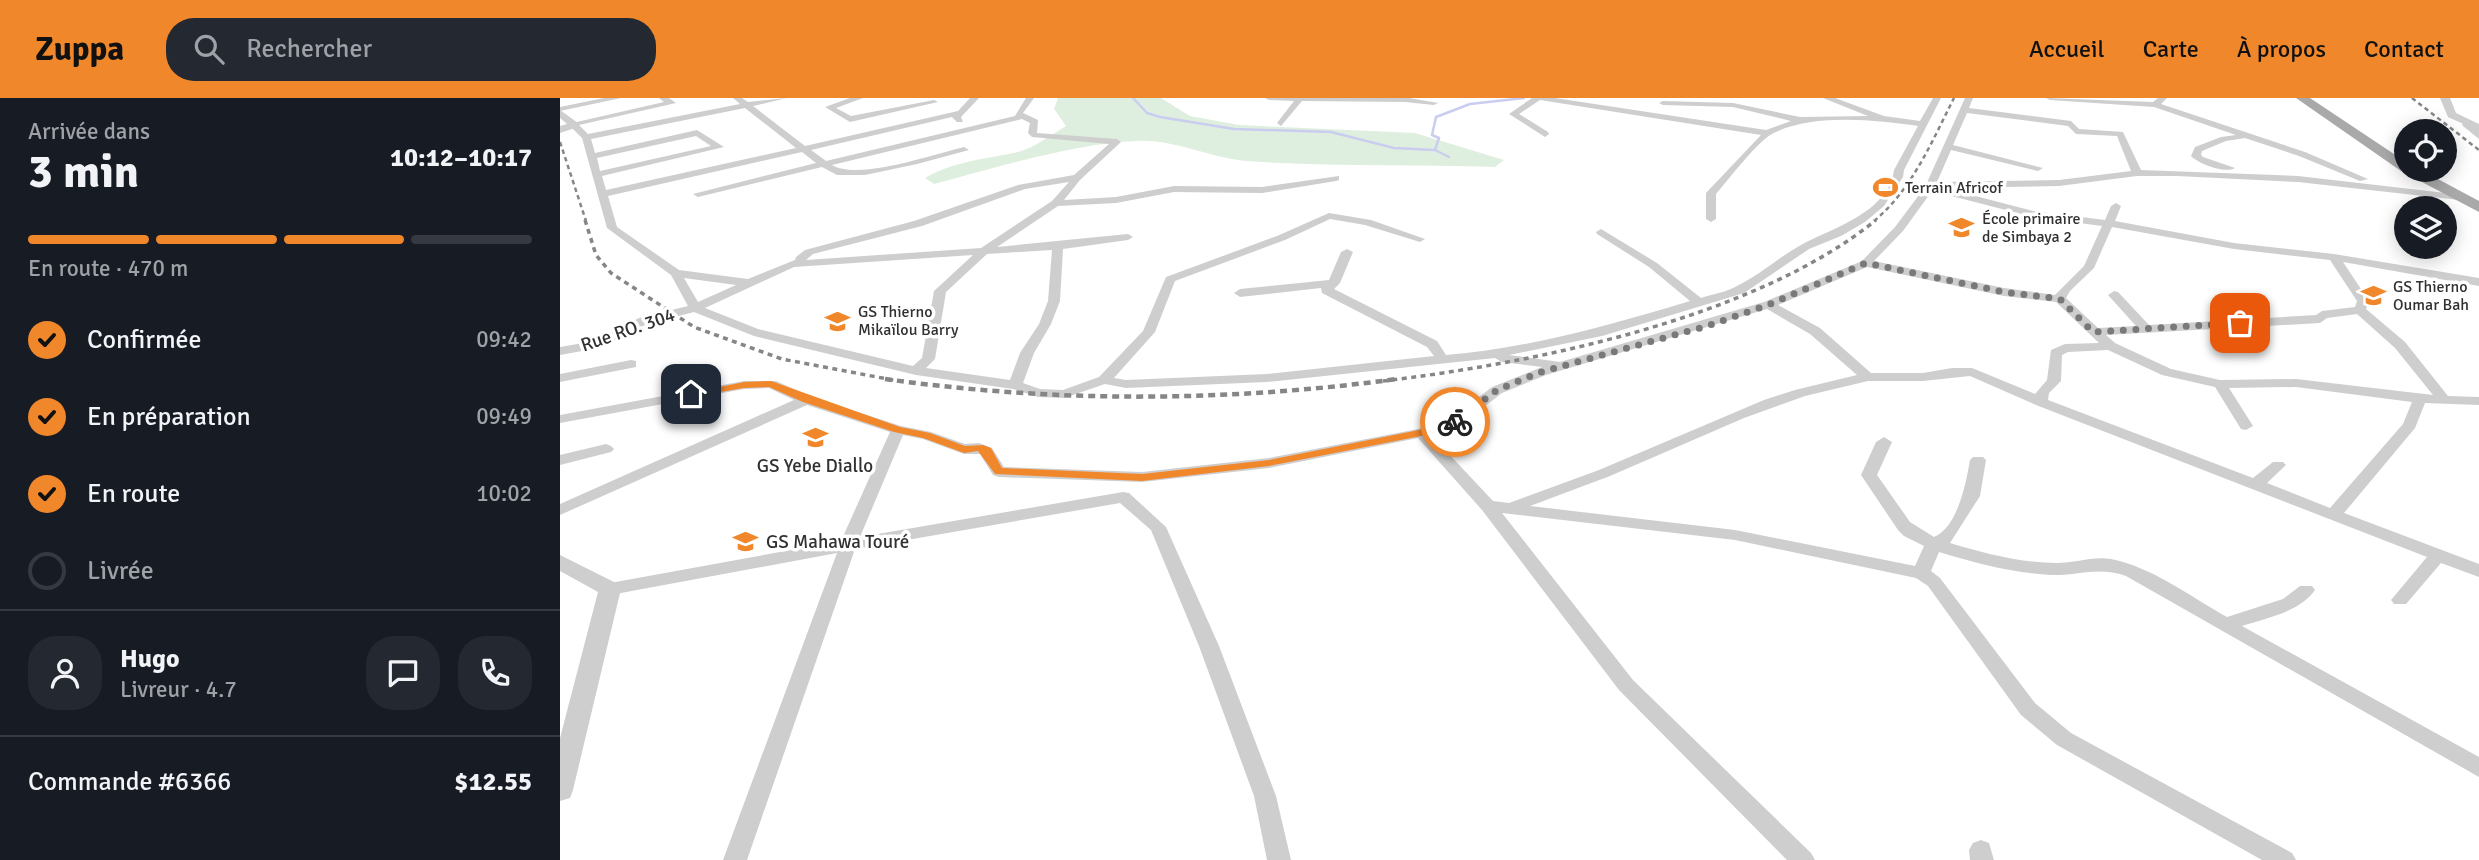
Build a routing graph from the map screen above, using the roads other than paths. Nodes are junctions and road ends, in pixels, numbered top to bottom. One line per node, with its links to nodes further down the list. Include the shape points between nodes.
1 (617, 98): 26 (street)
2 (663, 98): 32 (street, via 672,103)
3 (737, 98): 23 (street)
4 (783, 98): 23 (street)
5 (859, 98): 19 (street, via 829,107 850,119)
6 (975, 98): 27 (street)
7 (1030, 98): 28 (street, via 1018,114)
8 (1269, 98): 20 (street)
9 (1537, 98): 39 (street, via 1513,114)
10 (1542, 98): 38 (street)
11 (1827, 98): 29 (street)
12 (1937, 98): 33 (street)
13 (1969, 98): 25 (street)
14 (2050, 98): 24 (street)
15 (2163, 98): 24 (street)
16 (2302, 98): 48 (main road)
17 (2314, 98): 46 (main road)
18 (2445, 98): 34 (street, via 2452,115)
19 (933, 101)
20 (1298, 101): 21 (street); 31 (street)
21 (1434, 103)
22 (1662, 103): 30 (street, via 1733,105)
23 (747, 105): 41 (street); 44 (street)
24 (2155, 105): 42 (street)
25 (1964, 110): 43 (street); 51 (street, via 1998,110 2071,124 2076,131 2120,134)
26 (560, 111): 32 (street)
27 (960, 113): 35 (street, via 956,118); 44 (street)
28 (1024, 116): 35 (street); 54 (street, via 1035,122 1035,135 1115,139 1117,142)
29 (1882, 118): 30 (street); 33 (street)
30 (1800, 120): 38 (street)
31 (1281, 123)
32 (573, 124): 37 (street); 41 (street)
33 (1921, 124): 85 (street, via 1898,177 1871,212 1837,234 1805,247 1740,290)
34 (2466, 124): 36 (street); 40 (street)
35 (975, 128): 49 (street)
36 (2479, 128)
37 (560, 131)
38 (1767, 133): 67 (street, via 1712,193)
39 (1545, 134)
40 (2479, 136)
41 (586, 137): 47 (street)
42 (2245, 137): 53 (street, via 2197,149 2196,156); 59 (street)
43 (1948, 147): 50 (street); 58 (street)
44 (806, 148): 49 (street); 60 (street)
45 (964, 150): 49 (street, via 859,172 836,172)
46 (2394, 153)
47 (592, 156): 52 (street); 52 (street, via 697,133 719,147)
48 (2394, 160)
49 (824, 163): 61 (street)
50 (2038, 168)
51 (2137, 173): 53 (street); 58 (street, via 2059,183)
52 (598, 174): 60 (street)
53 (2242, 174): 59 (street)
54 (1077, 178): 64 (street); 77 (street, Rue RO. 304, via 1050,180 1000,194 902,229 809,252)
55 (1336, 178): 64 (street, via 1262,190 1174,189 1116,200)
56 (2432, 182): 62 (main road)
57 (2444, 182): 63 (main road)
58 (1931, 186): 68 (street, via 2033,214); 76 (street)
59 (2381, 186): 62 (street)
60 (604, 194): 78 (street, via 612,228)
61 (698, 194)
62 (2459, 197): 66 (main road)
63 (2479, 200)
64 (1056, 203): 73 (street)
65 (2116, 206): 68 (street)
66 (2479, 207)
67 (1711, 219)
68 (2107, 223): 75 (street, via 2234,246); 84 (street, via 2099,252 2062,291)
69 (1601, 232): 85 (street)
70 (1128, 237): 72 (street)
71 (1420, 239): 100 (street, via 1329,216 1170,279 1149,332)
72 (1058, 246): 73 (street); 102 (street, via 1054,301)
73 (985, 250): 77 (street); 97 (street, via 940,291 928,359)
74 (1347, 252): 81 (street)
75 (2334, 257): 79 (street); 88 (street, via 2363,301)
76 (1866, 263): 84 (street); 86 (street)
77 (792, 264): 80 (street, Rue RO. 304)
78 (676, 273): 80 (street); 87 (street)
79 (2479, 282)
80 (749, 283): 87 (street, Rue RO. 304)
81 (1334, 283): 82 (street); 94 (street, via 1326,290 1432,344)
82 (1240, 293)
83 (2114, 295): 89 (street)
84 (2060, 299): 90 (street)
85 (1699, 302): 93 (street, via 1597,333)
86 (1768, 305): 96 (street); 99 (street, via 1815,331)
87 (695, 308): 92 (street, Rue RO. 304, via 643,321 599,344); 97 (street, via 754,332)
88 (2360, 310): 89 (street, via 2320,319); 105 (street, via 2400,345)
89 (2144, 327): 90 (street)
90 (2093, 332): 91 (street)
91 (2110, 346): 101 (street, via 2167,372); 107 (street, via 2065,348 2056,353 2054,381 2042,392)
92 (560, 351)
93 (1485, 356): 94 (street); 96 (street)
94 (1443, 360): 100 (street, via 1267,379 1126,384)
95 (631, 364): 98 (street)
96 (1561, 366): 111 (street, via 1497,390 1457,421)
97 (916, 371): 102 (street)
98 (560, 377)
99 (1868, 377): 107 (street, via 1972,372); 121 (street, via 1821,384 1759,404 1618,468)
100 (1104, 380): 102 (street, via 1064,394 1038,393)
101 (2220, 384): 103 (street, via 2296,383); 109 (street)
102 (1016, 385)
103 (2420, 399): 105 (street); 123 (street, via 2410,425)
104 (806, 400): 108 (street, via 771,384 744,385); 110 (street); 122 (street)
105 (2445, 401): 106 (street)
106 (2479, 401)
107 (2041, 402): 118 (street)
108 (560, 419)
109 (2246, 426)
110 (898, 430): 117 (street, via 987,451 999,472); 125 (street)
111 (1421, 433): 117 (street, via 1269,463); 120 (street)
112 (1884, 442): 124 (street, via 1870,475 1910,532)
113 (606, 449): 114 (street)
114 (560, 460)
115 (1978, 460): 124 (street, via 1972,496 1947,538)
116 (2278, 465): 118 (street)
117 (1142, 477): 119 (street)
118 (2256, 484): 123 (street)
119 (1123, 497): 125 (street); 137 (street, via 1158,527 1265,796)
120 (1488, 506): 121 (street); 138 (street, via 1626,685)
121 (1512, 507): 129 (street, via 1735,535)
122 (560, 510)
123 (2333, 515): 126 (street)
124 (1934, 544): 129 (street); 133 (street, via 2037,569 2109,563)
125 (848, 545): 130 (street); 136 (street)
126 (2438, 555): 128 (street); 132 (street)
127 (560, 562): 130 (street)
128 (2479, 571)
129 (1921, 573): 139 (street, via 1934,582 2028,709 2064,739)
130 (610, 589): 135 (street)
131 (2306, 590): 133 (street, via 2289,603)
132 (2400, 600)
133 (2224, 625): 134 (street)
134 (2479, 768)
135 (560, 790)
136 (735, 860)
137 (1279, 860)
138 (1803, 860)
139 (2284, 860)

